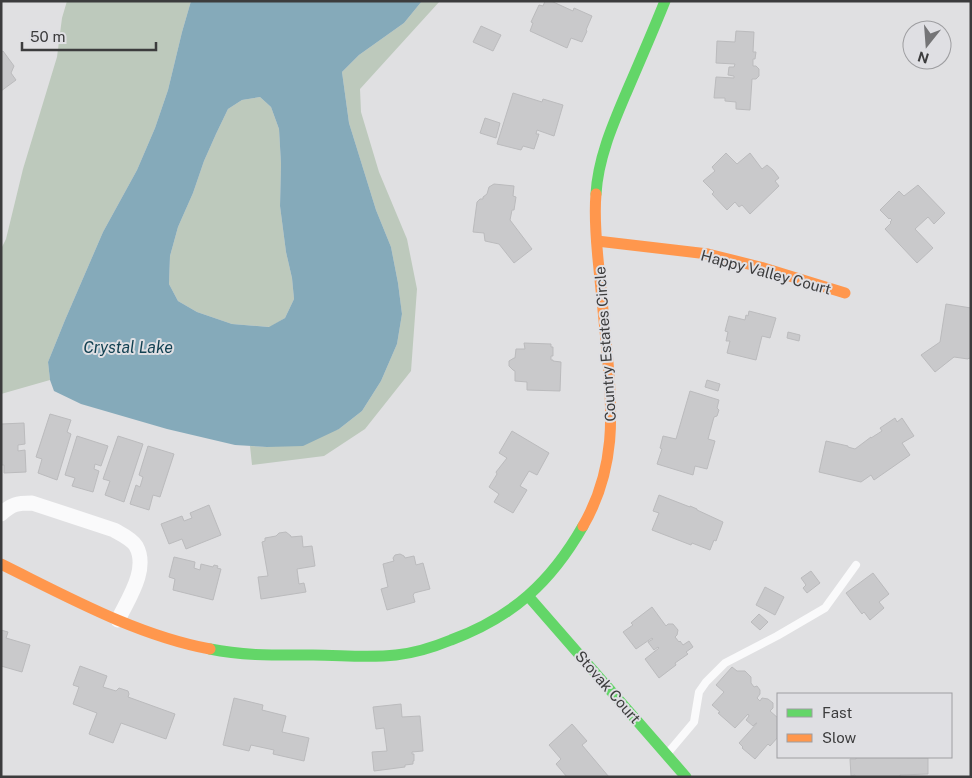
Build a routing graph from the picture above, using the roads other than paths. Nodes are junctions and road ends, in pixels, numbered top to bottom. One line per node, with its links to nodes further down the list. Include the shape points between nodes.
1 (665, 1): 2 (street, Country Estates Circle, via 607,139 595,202)
2 (596, 241): 3 (street, Happy Valley Court, via 709,255); 7 (street, Country Estates Circle, via 611,385 609,455 602,486 573,545)
3 (845, 293)
4 (1, 514): 8 (street, via 19,503 32,504 114,530 136,545 140,572)
5 (1, 564): 8 (street, Country Estates Circle)
6 (856, 565): 9 (lane, via 825,608 726,663 706,682 699,692 694,722)
7 (529, 597): 8 (street, Country Estates Circle, via 507,614 441,645 372,656 258,655 221,650 155,634); 9 (street, Stovak Court)
8 (118, 620)
9 (666, 754): 10 (street, Stovak Court)
10 (686, 777)

